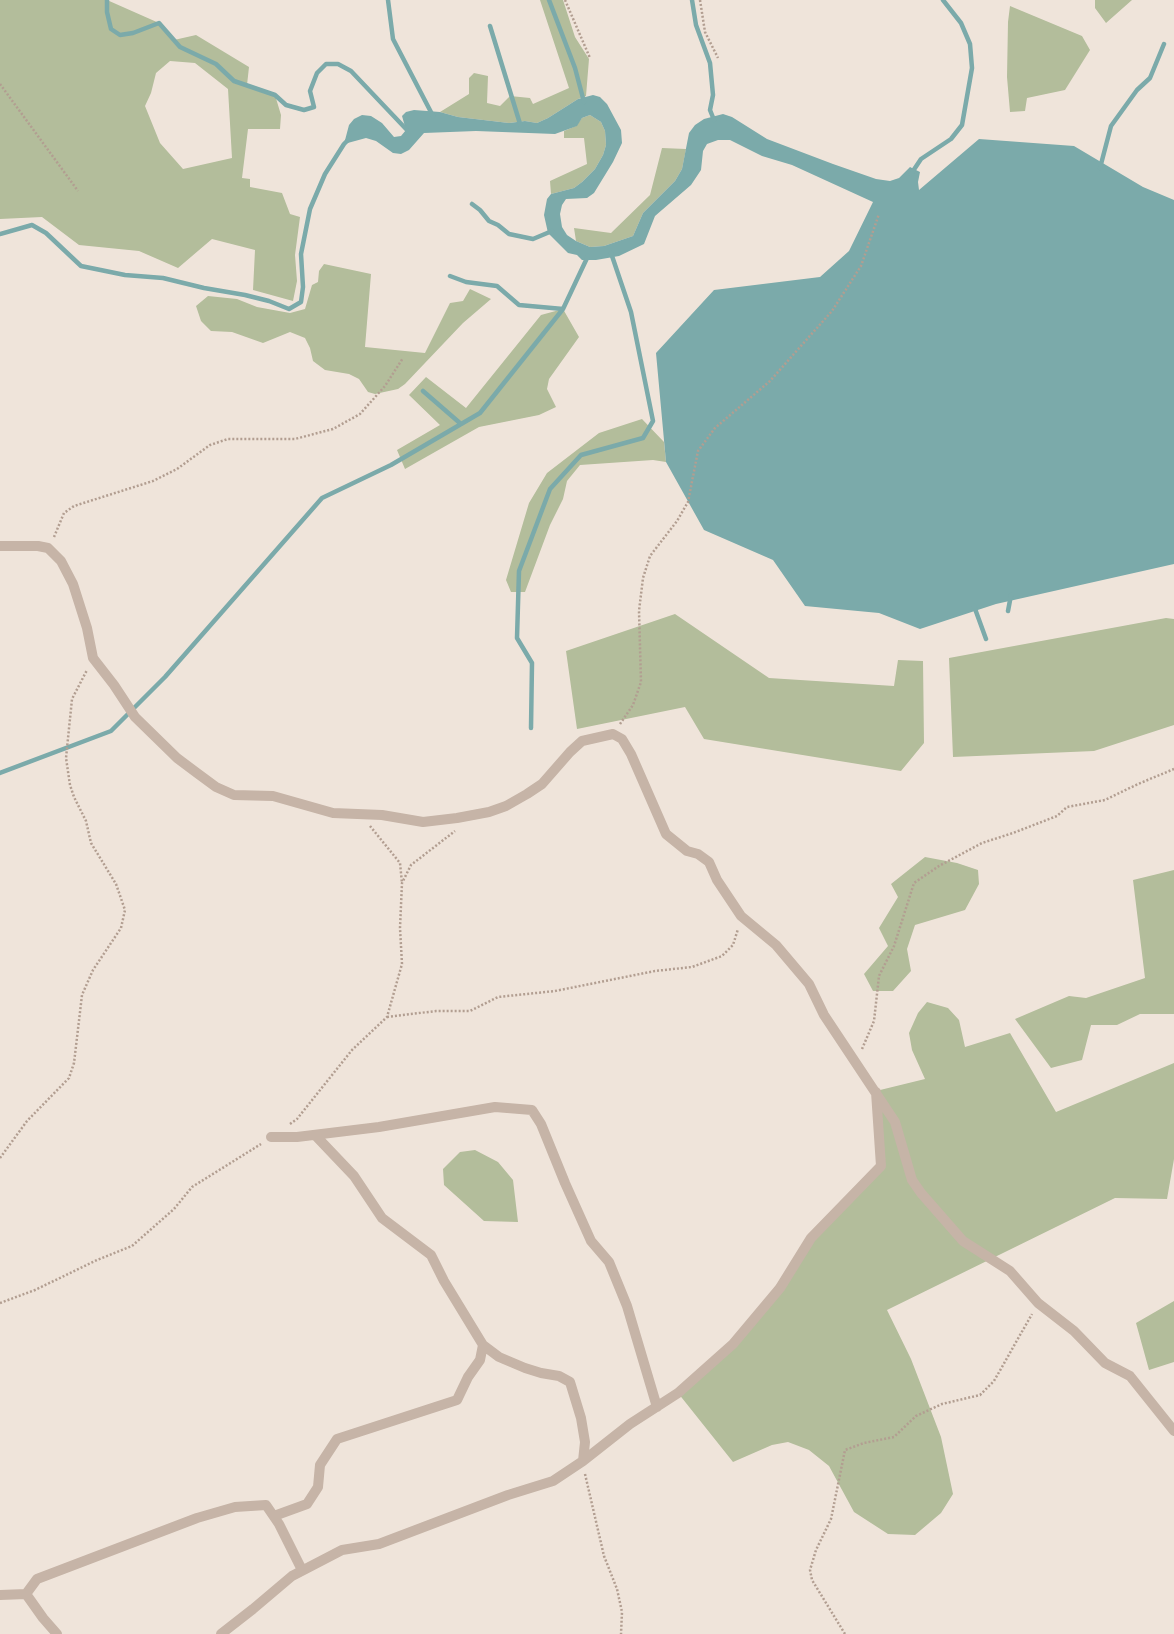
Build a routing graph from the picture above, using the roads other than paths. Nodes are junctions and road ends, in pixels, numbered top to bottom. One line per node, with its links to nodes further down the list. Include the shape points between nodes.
1 (0, 546): 2 (street, via 48,548 61,562 73,584 87,628 93,658 135,717 177,758 216,787 234,795 273,796 333,813 382,815 423,822 489,812 506,806 542,784 582,741 613,734 622,739 666,834 687,851 698,854 709,862 717,880 741,916 776,945 809,984 824,1015)
2 (876, 1091): 6 (street, via 881,1166 811,1238 780,1288 733,1344 678,1393); 7 (street, via 895,1122 912,1180 963,1241 1010,1270 1038,1303 1074,1331 1105,1363 1130,1376)
3 (315, 1135): 4 (street); 5 (street, via 354,1176 382,1218 431,1255); 6 (street, via 495,1107 532,1110 541,1124 591,1241 609,1262 627,1306)
4 (271, 1137)
5 (483, 1345): 8 (street, via 499,1357 541,1373 559,1376 570,1382 585,1442); 9 (street, via 480,1360 457,1400 337,1439 320,1465 318,1487 307,1504)
6 (657, 1406): 8 (street)
7 (1174, 1431)
8 (583, 1462): 10 (street, via 554,1481 508,1495 379,1544 342,1550)
9 (274, 1516): 10 (street); 11 (street, via 266,1505 235,1507 197,1518 37,1579)
10 (302, 1570): 14 (street)
11 (26, 1594): 12 (street); 13 (street)
12 (0, 1596)
13 (57, 1634)
14 (221, 1634)

